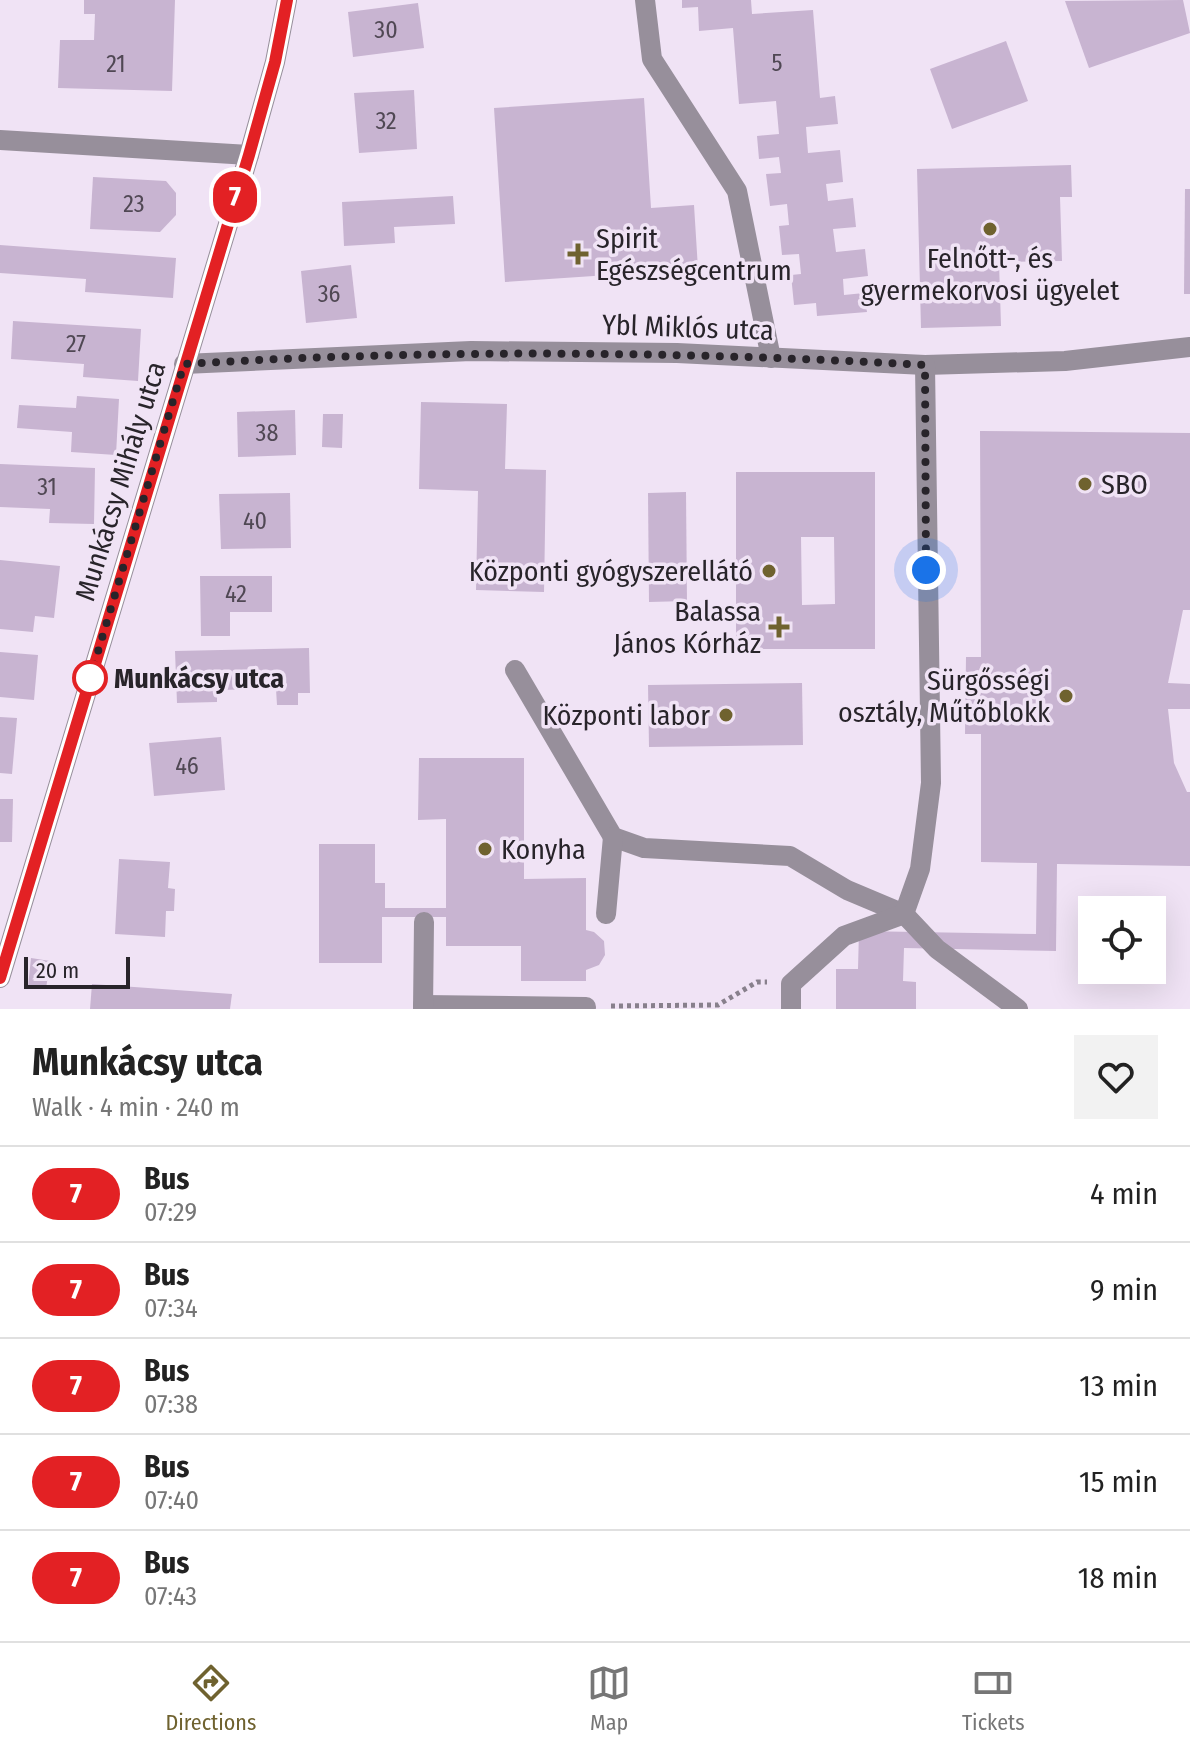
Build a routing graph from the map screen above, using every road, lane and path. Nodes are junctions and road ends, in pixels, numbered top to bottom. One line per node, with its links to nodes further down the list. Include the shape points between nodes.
1 (287, 0): 4 (street, Munkácsy Mihály utca)
2 (645, 0): 6 (street, via 652,59 737,191)
3 (0, 140): 4 (street)
4 (249, 155): 7 (street, Munkácsy Mihály utca)
5 (1190, 347): 8 (street, Ybl Miklós utca, via 1065,361)
6 (771, 358): 7 (street, Ybl Miklós utca, via 471,351); 8 (street, Ybl Miklós utca)
7 (184, 364): 14 (street, Munkácsy Mihály utca)
8 (925, 365): 12 (street, via 931,783 920,869)
9 (515, 670): 10 (street)
10 (613, 837): 11 (street); 12 (street, via 644,848 790,856 847,890)
11 (606, 914)
12 (904, 914): 18 (street, via 844,936 791,984); 19 (street, via 937,949)
13 (424, 922): 16 (street)
14 (0, 978)
15 (757, 982): 17 (path, via 718,1005)
16 (423, 1007): 17 (street)
17 (586, 1007)
18 (791, 1009)
19 (1018, 1009)

